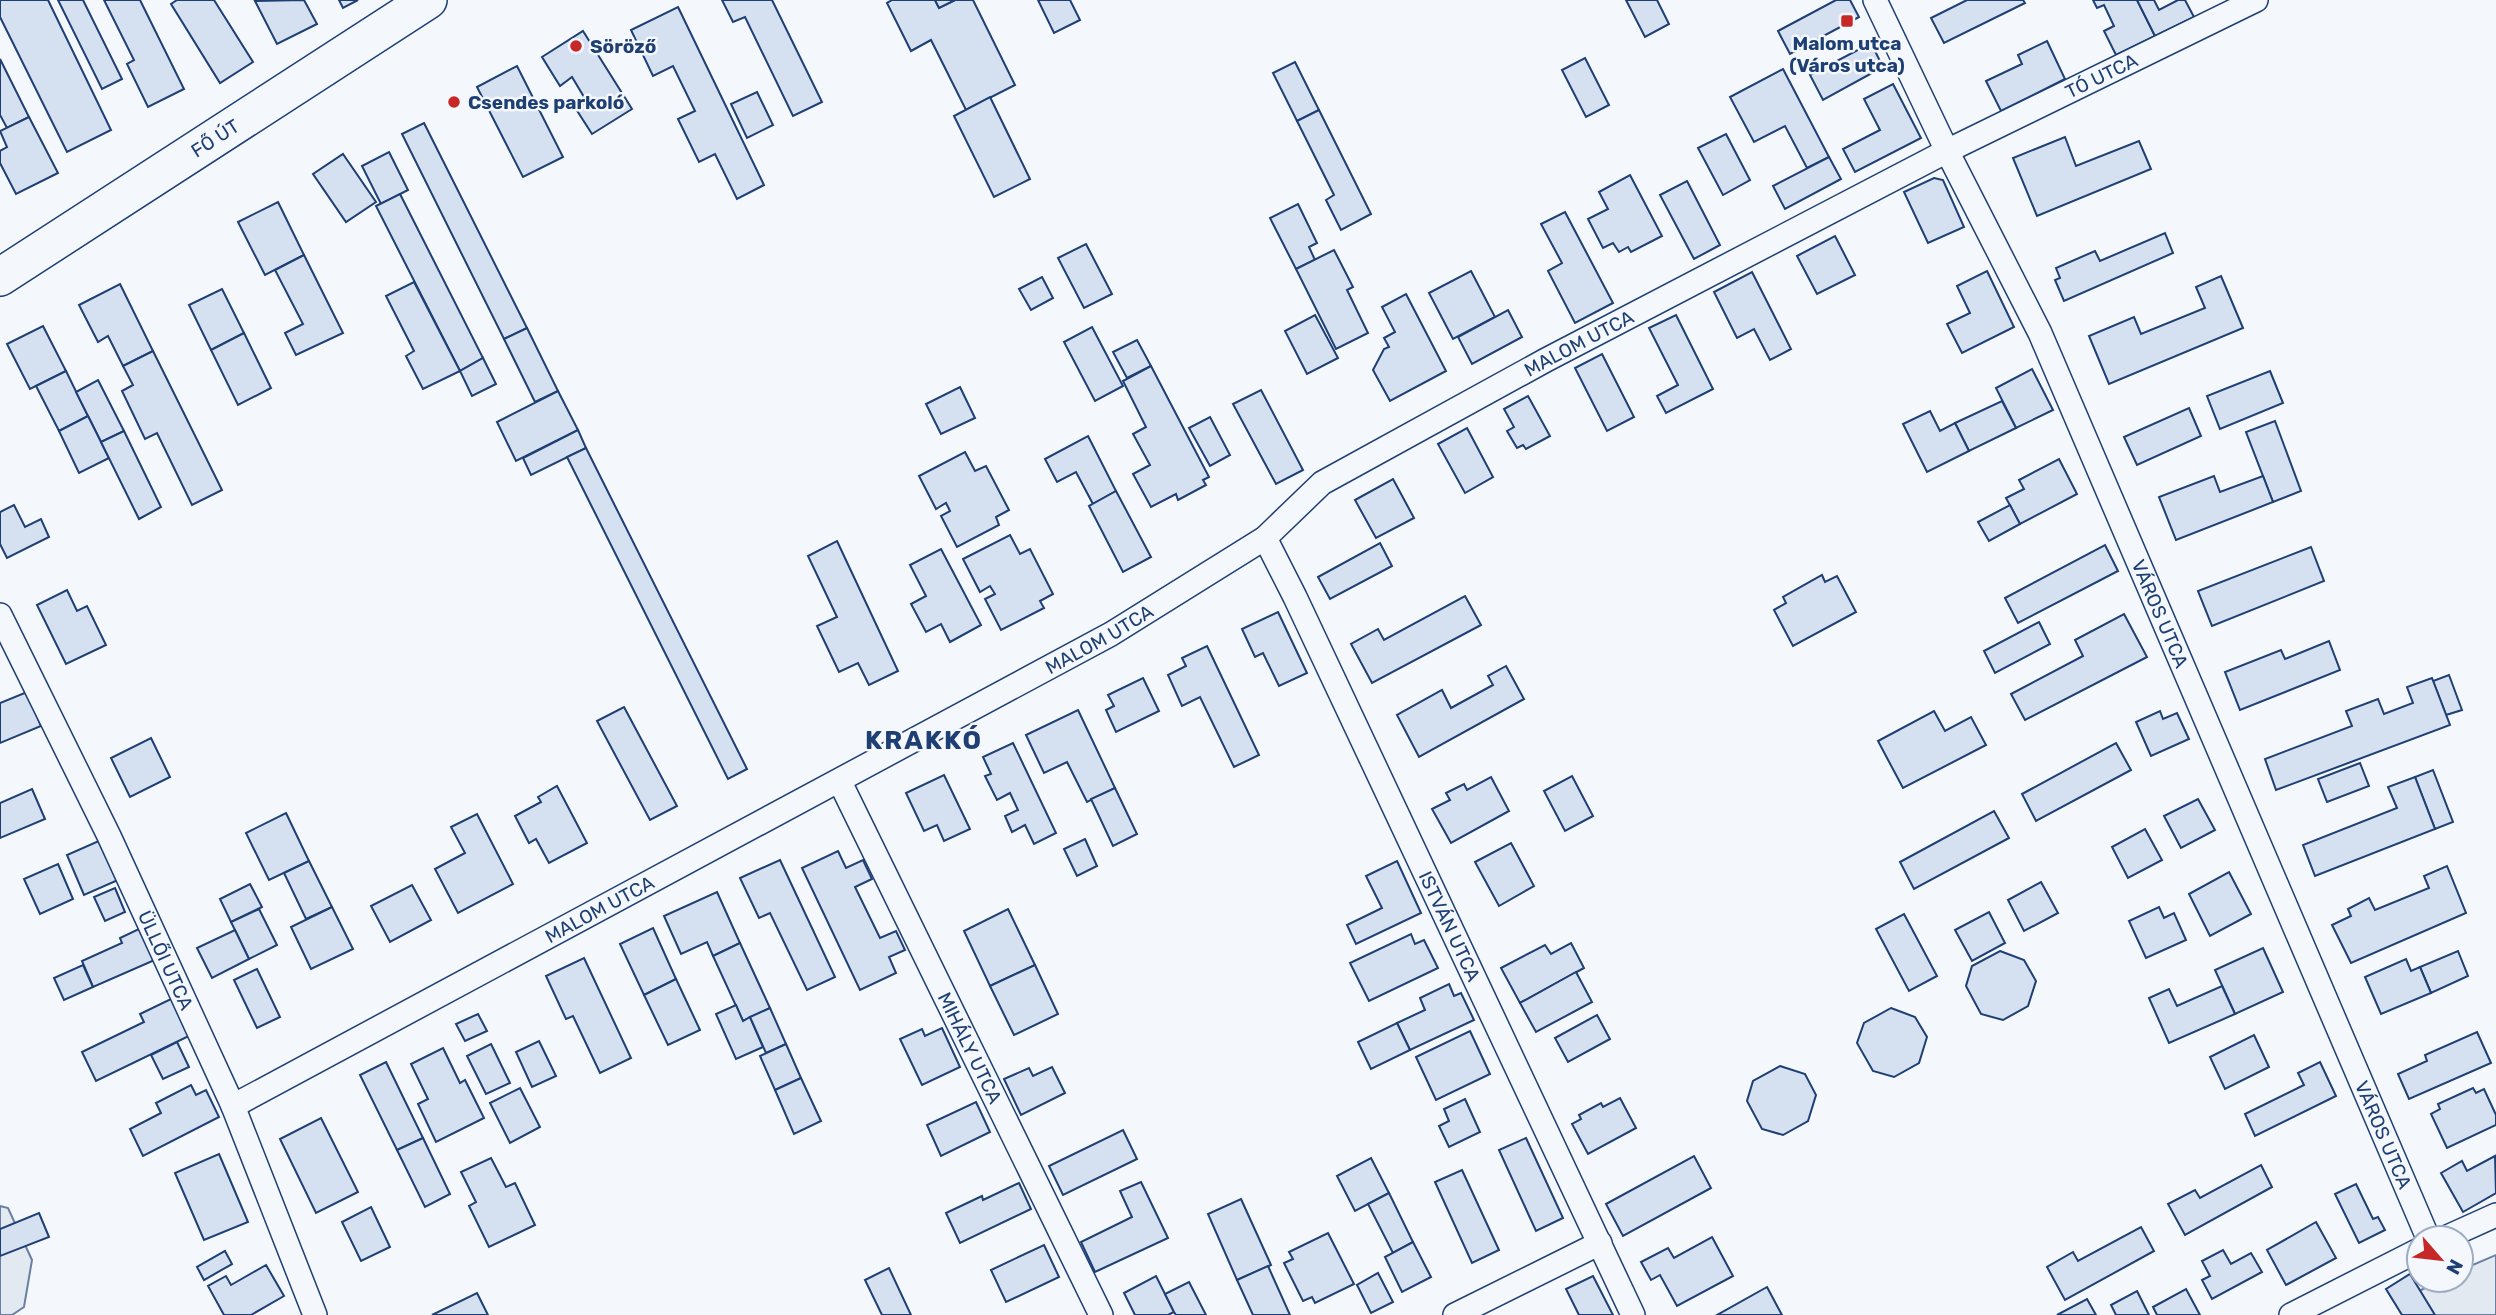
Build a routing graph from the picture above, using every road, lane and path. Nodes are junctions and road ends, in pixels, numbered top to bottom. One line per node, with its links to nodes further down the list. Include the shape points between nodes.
1 (1875, 0): 4 (street, VÁROS UTCA)
2 (2256, 0): 4 (street, TÓ UTCA)
3 (424, 1): 5 (main road, FŐ ÚT)
4 (1947, 151): 6 (street, MALOM UTCA, via 1546,360 1322,483); 11 (street, VÁROS UTCA, via 2040,333)
5 (0, 277)
6 (1265, 538): 8 (street, MALOM UTCA, via 1111,634); 13 (street, ISTVÁN UTCA)
7 (0, 615): 9 (street, ÜLLŐI UTCA, via 109,836)
8 (840, 782): 9 (street, MALOM UTCA); 16 (street, MIHÁLY UTCA)
9 (233, 1106): 15 (street, ÜLLŐI UTCA)
10 (2496, 1215): 12 (street)
11 (2422, 1224)
12 (2475, 1224)
13 (1600, 1243): 17 (street); 18 (street, ISTVÁN UTCA)
14 (2405, 1257): 19 (street)
15 (315, 1315)
16 (1101, 1315)
17 (1455, 1315)
18 (1633, 1315)
19 (2291, 1315)

